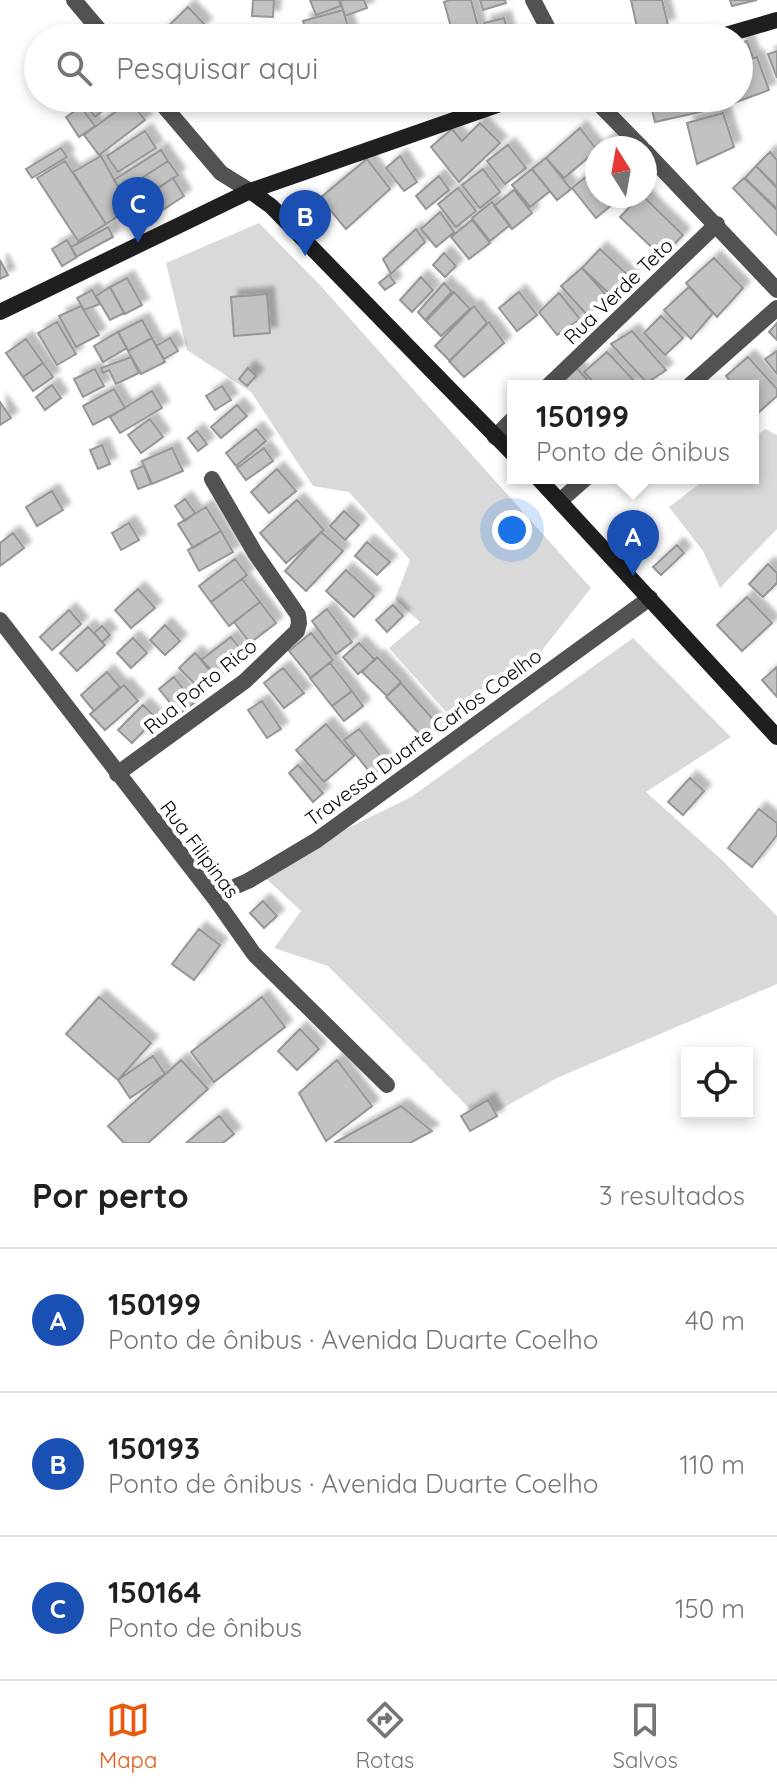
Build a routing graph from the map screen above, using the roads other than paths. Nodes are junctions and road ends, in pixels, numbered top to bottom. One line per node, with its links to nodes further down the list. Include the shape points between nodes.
1 (74, 0): 4 (street)
2 (533, 0): 5 (street)
3 (777, 20): 6 (main road)
4 (94, 24)
5 (546, 24)
6 (753, 27)
7 (169, 112): 12 (street, via 221,173)
8 (477, 112): 12 (main road)
9 (607, 112): 10 (street)
10 (630, 136)
11 (657, 163): 13 (street)
12 (250, 191): 16 (main road); 20 (main road, via 271,206)
13 (717, 224): 14 (street); 17 (street, Rua Verde Teto)
14 (777, 290)
15 (777, 308): 18 (street)
16 (0, 312)
17 (554, 380)
18 (696, 380)
19 (507, 425): 20 (street)
20 (495, 437): 21 (main road)
21 (507, 448)
22 (212, 479): 29 (street, Rua Porto Rico, via 298,615 297,631 245,681)
23 (544, 484): 25 (main road)
24 (579, 484): 25 (street)
25 (561, 500): 26 (main road)
26 (650, 598): 28 (main road); 30 (street, Travessa Duarte Carlos Coelho, via 317,840)
27 (0, 620): 29 (street, Rua Filipinas)
28 (777, 737)
29 (117, 774): 30 (street, Rua Filipinas)
30 (213, 896): 31 (street, Rua Filipinas, via 254,954)
31 (387, 1085)

